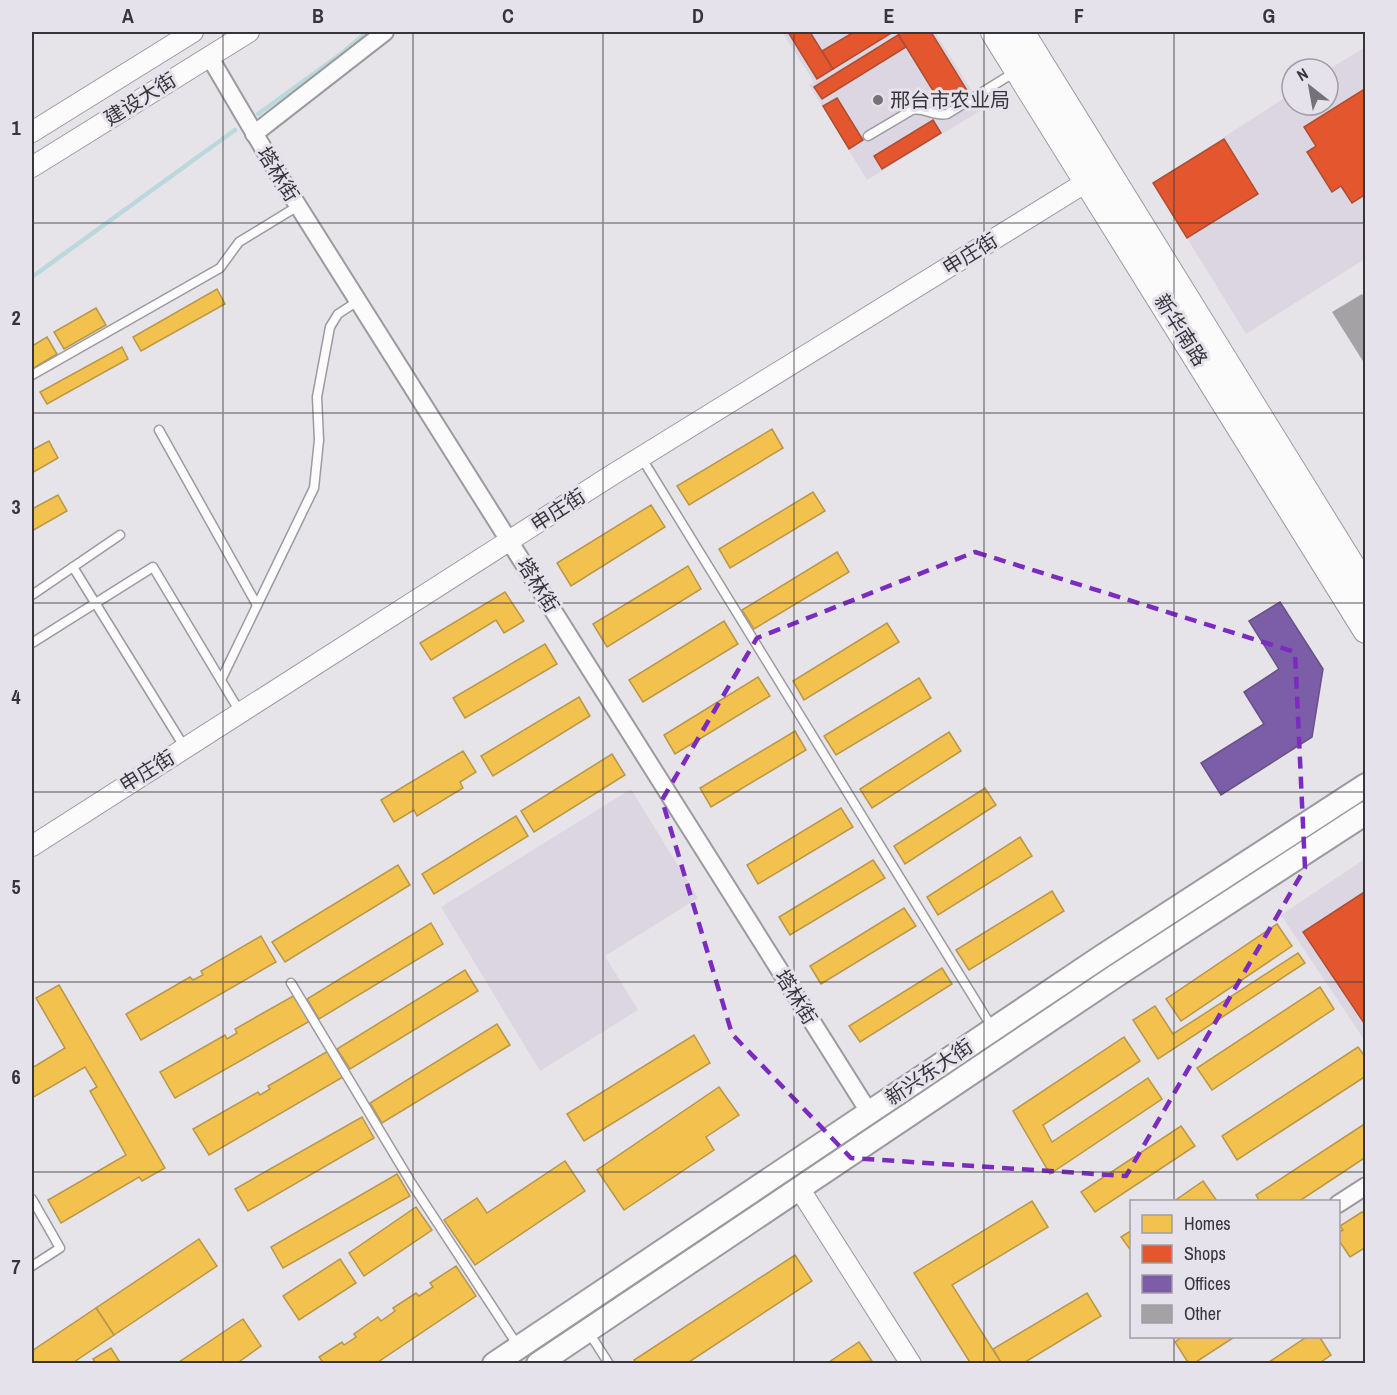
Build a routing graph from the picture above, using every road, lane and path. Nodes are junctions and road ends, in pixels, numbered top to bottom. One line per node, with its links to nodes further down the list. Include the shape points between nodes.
1 (193, 32): 8 (street, 建设大街)
2 (249, 32): 6 (street, 建设大街)
3 (385, 32): 9 (street)
4 (994, 32): 7 (main road, 新华南路)
5 (1021, 32): 21 (main road, 新华南路)
6 (209, 56): 9 (street, 塔林街); 11 (street, 建设大街)
7 (1018, 70): 10 (lane, via 947,114 919,108); 12 (main road, 新华南路)
8 (32, 132)
9 (254, 134): 13 (street, 塔林街)
10 (868, 136)
11 (32, 167)
12 (1088, 181): 17 (street, 申庄街); 25 (main road, 新华南路)
13 (298, 206): 14 (street, 塔林街); 15 (lane, via 239,242 220,268)
14 (358, 301): 19 (street, 塔林街); 24 (lane, via 338,314 330,327 317,397 319,440 314,488)
15 (32, 375)
16 (159, 430): 24 (lane)
17 (641, 457): 19 (street, 申庄街); 34 (lane)
18 (120, 535): 20 (lane)
19 (510, 541): 28 (street, 申庄街); 35 (street, 塔林街)
20 (73, 567): 22 (lane); 23 (lane)
21 (1365, 589)
22 (32, 595)
23 (96, 603): 26 (lane); 27 (lane, via 153,567); 29 (lane)
24 (257, 605): 27 (lane)
25 (1365, 630)
26 (32, 643)
27 (221, 680): 28 (lane)
28 (241, 713): 29 (street, 申庄街)
29 (185, 748): 32 (street, 申庄街)
30 (1365, 784): 34 (main road, 新兴东大街)
31 (1365, 813): 37 (main road, 新兴东大街)
32 (32, 846)
33 (291, 983): 42 (lane, via 412,1184)
34 (993, 1029): 35 (main road, 新兴东大街)
35 (869, 1112): 42 (main road, 新兴东大街)
36 (1365, 1186): 39 (street)
37 (799, 1188): 41 (main road, 新兴东大街); 46 (street)
38 (32, 1199): 40 (lane, via 60,1248)
39 (1340, 1203)
40 (32, 1266)
41 (588, 1330): 44 (main road, 新兴东大街); 45 (lane)
42 (519, 1347): 43 (main road, 新兴东大街)
43 (494, 1364)
44 (538, 1364)
45 (609, 1364)
46 (911, 1364)

